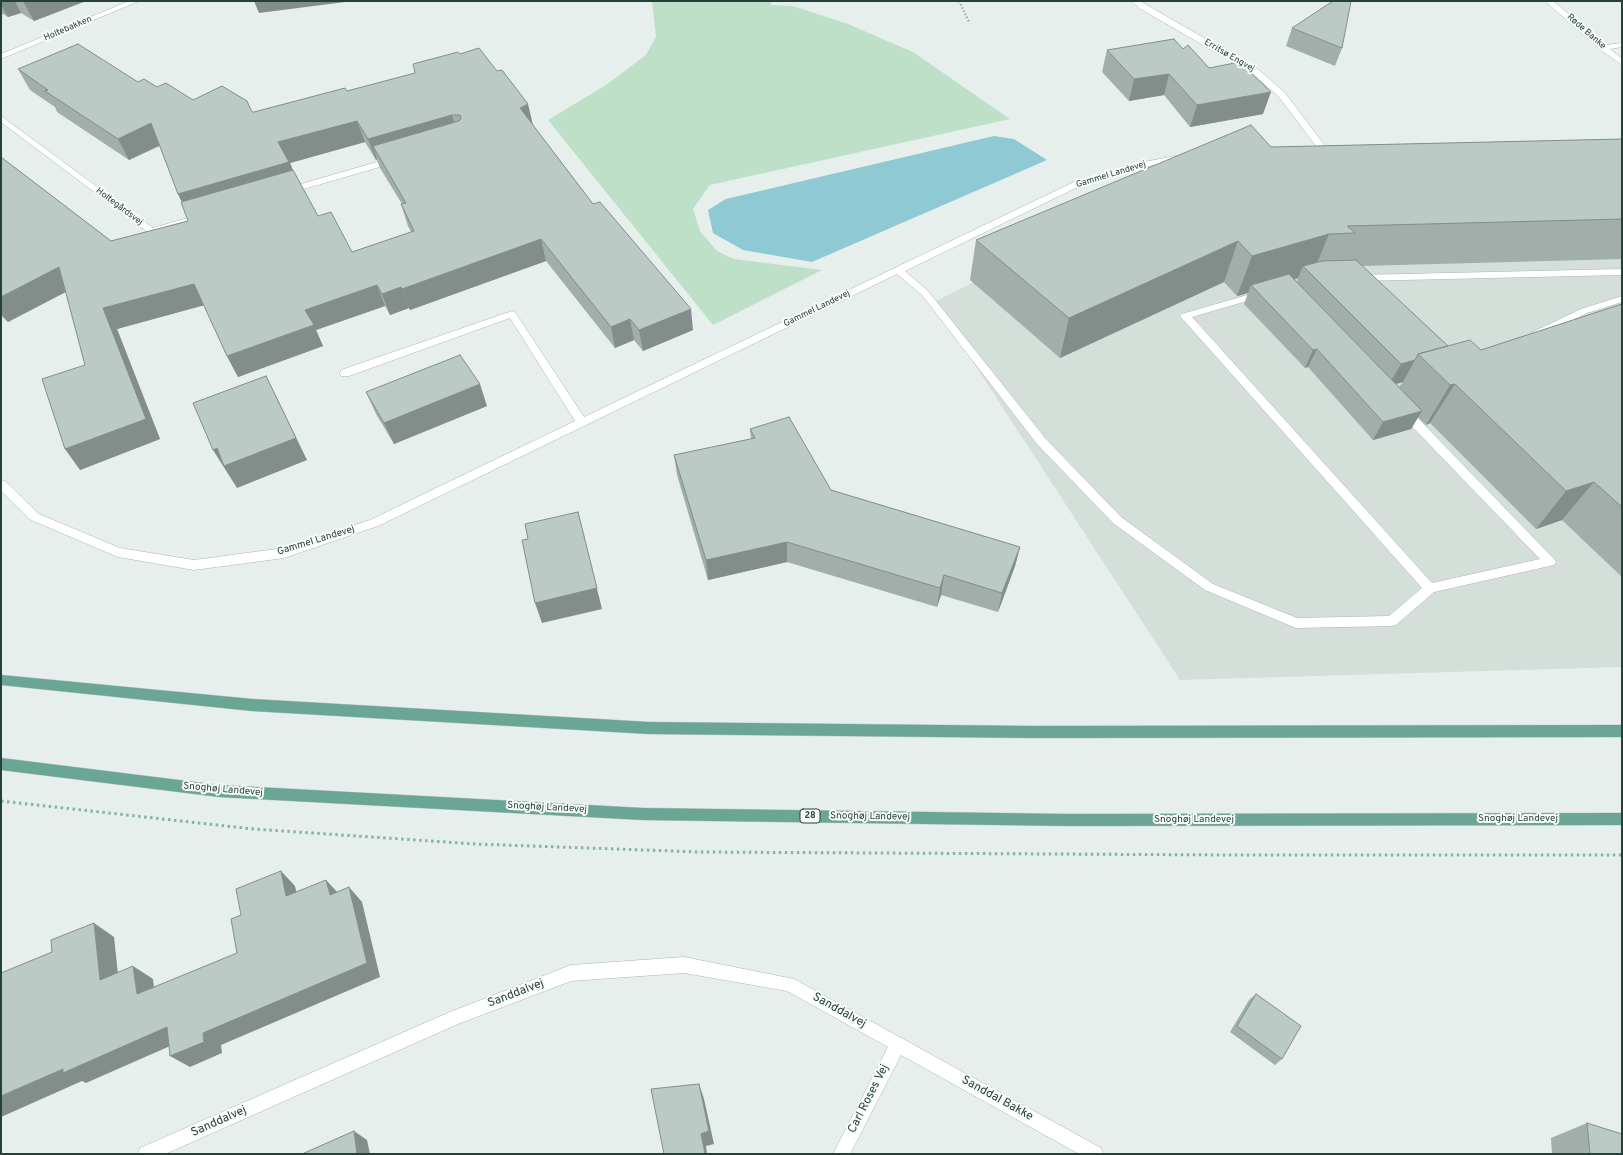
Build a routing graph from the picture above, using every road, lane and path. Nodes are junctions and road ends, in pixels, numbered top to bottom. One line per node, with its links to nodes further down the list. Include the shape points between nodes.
1 (135, 1): 8 (street, Holtebakken)
2 (959, 1): 5 (path)
3 (1136, 1): 11 (street, Erritsø Engvej, via 1256,72 1282,95)
4 (1549, 1): 7 (street, Røde Banke)
5 (968, 22)
6 (1622, 46): 7 (street)
7 (1604, 48): 9 (street, Røde Banke)
8 (1, 57)
9 (1622, 64)
10 (1, 118): 15 (street, Holtegårdsvej, via 152,231)
11 (1322, 148)
12 (1198, 154): 16 (street, Gammel Landevej, via 1152,162 1077,184)
13 (401, 157): 14 (street)
14 (280, 193)
15 (212, 214)
16 (898, 270): 24 (street, Gammel Landevej); 26 (street, via 925,293 1041,441 1117,520 1209,587 1296,623 1392,621)
17 (1622, 272): 18 (street)
18 (1351, 278)
19 (1269, 292): 26 (street, via 1185,316)
20 (1622, 299): 21 (street, via 1584,311)
21 (1529, 338)
22 (345, 372): 24 (street, via 512,314)
23 (1396, 403): 26 (street, via 1550,562)
24 (582, 423): 25 (street, Gammel Landevej, via 374,523 284,553 194,565 118,552 35,517)
25 (1, 484)
26 (1430, 588)
27 (1, 680): 28 (main road, via 252,705 649,728 1036,732)
28 (1622, 731)
29 (1, 764): 30 (main road, Snoghøj Landevej / 28, via 219,791 643,814 1069,820)
30 (1622, 818)
31 (898, 1044): 32 (street, Sanddalvej, via 789,984 684,965 571,973 455,1017); 33 (street, Carl Roses Vej); 34 (street, Sanddal Bakke)
32 (146, 1154)
33 (841, 1154)
34 (1095, 1154)

